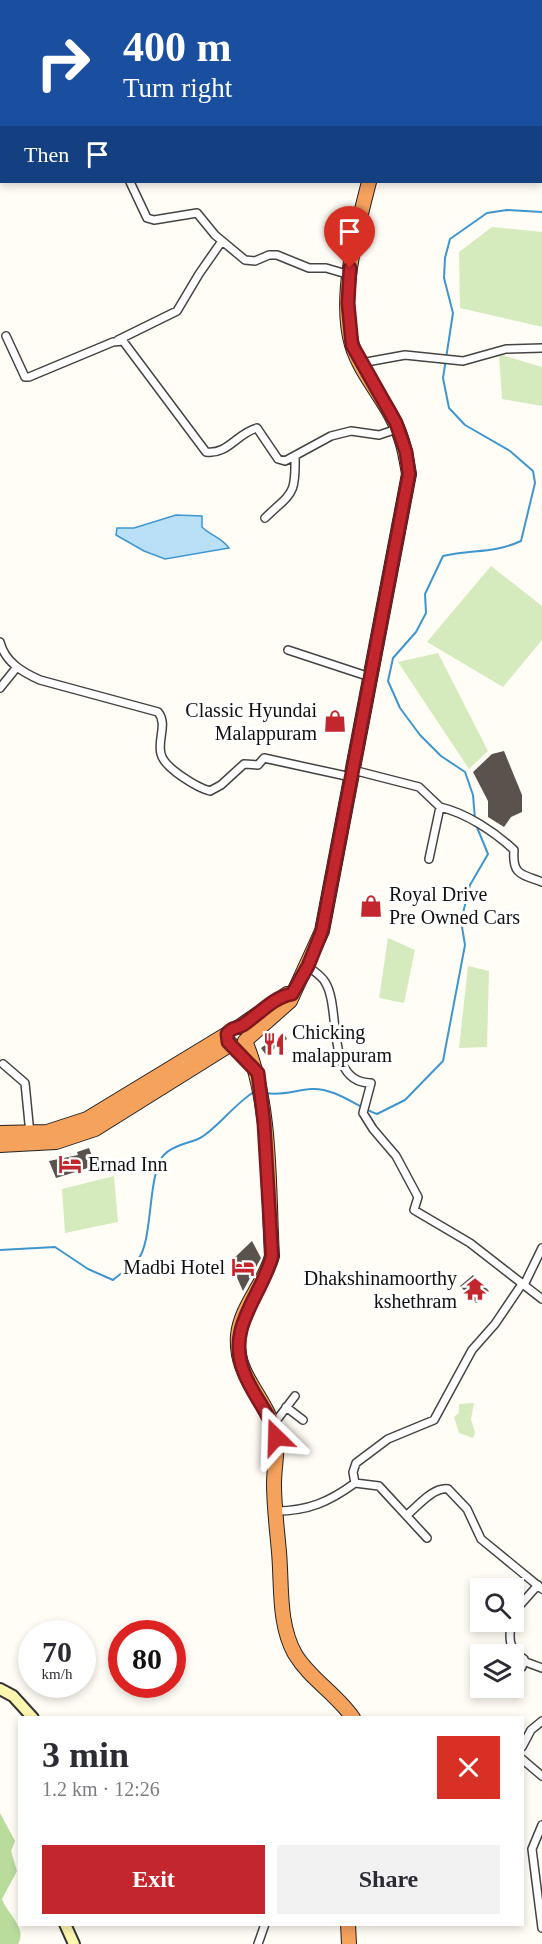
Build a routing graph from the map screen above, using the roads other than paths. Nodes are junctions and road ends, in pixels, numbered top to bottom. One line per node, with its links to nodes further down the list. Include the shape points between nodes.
1 (130, 183): 3 (street, via 147,218 197,213)
2 (367, 183): 4 (highway)
3 (222, 242): 4 (street, via 245,260 277,255 309,268); 6 (street, via 177,311)
4 (350, 275): 8 (highway, via 352,345)
5 (6, 336): 6 (street, via 25,377)
6 (118, 340): 10 (street, via 123,341 206,452 224,450 257,428 278,459 285,461)
7 (542, 348): 8 (street, via 506,349 463,361 405,355)
8 (361, 363): 9 (highway)
9 (397, 429): 10 (street, via 379,435 351,431 331,436); 15 (highway, via 409,474)
10 (295, 456): 11 (street, via 294,490)
11 (265, 518)
12 (0, 642): 14 (street)
13 (288, 650): 15 (street)
14 (17, 667): 16 (street); 17 (street, via 39,680 158,712 162,716 160,754 166,764 199,788 210,791 244,764 258,765 264,758)
15 (370, 678): 17 (highway)
16 (0, 688)
17 (352, 773): 18 (street, via 419,787); 21 (highway, via 322,931)
18 (440, 807): 19 (street); 20 (street, via 454,810 504,841 514,850 513,865 517,872)
19 (429, 860)
20 (542, 882)
21 (308, 966): 22 (highway, via 292,994 284,995); 28 (street, via 326,982 343,1066 353,1078 371,1083 363,1113 396,1156 418,1197 414,1210 470,1243)
22 (237, 1039): 25 (highway, via 87,1119); 26 (highway, via 95,1129 56,1142); 33 (highway, via 258,1073 272,1256 239,1331 238,1353 243,1372)
23 (3, 1065): 25 (street, via 24,1080)
24 (0, 1133): 25 (highway)
25 (30, 1134)
26 (0, 1144)
27 (542, 1248): 28 (street)
28 (523, 1284): 29 (street); 34 (street, via 472,1350 434,1420 388,1439 356,1463)
29 (542, 1299)
30 (295, 1396): 31 (street)
31 (286, 1407): 32 (street); 33 (street)
32 (303, 1420)
33 (273, 1425): 35 (highway, via 278,1449)
34 (355, 1483): 35 (street, via 316,1507); 36 (street, via 379,1486)
35 (276, 1512): 44 (highway, via 282,1612 288,1636 295,1654)
36 (407, 1515): 37 (street); 38 (street, via 441,1488 448,1489 467,1509 481,1539)
37 (427, 1538)
38 (540, 1587): 39 (street)
39 (524, 1602)
40 (524, 1661): 41 (street)
41 (542, 1668)
42 (0, 1689): 43 (street)
43 (31, 1716)
44 (352, 1716)
45 (542, 1721): 46 (street)
46 (524, 1743)
47 (524, 1761): 48 (street)
48 (542, 1776)
49 (542, 1825): 53 (street, via 532,1849)
50 (66, 1926): 54 (street)
51 (264, 1926): 55 (street)
52 (348, 1926): 56 (highway)
53 (542, 1928)
54 (74, 1944)
55 (258, 1944)
56 (349, 1944)

